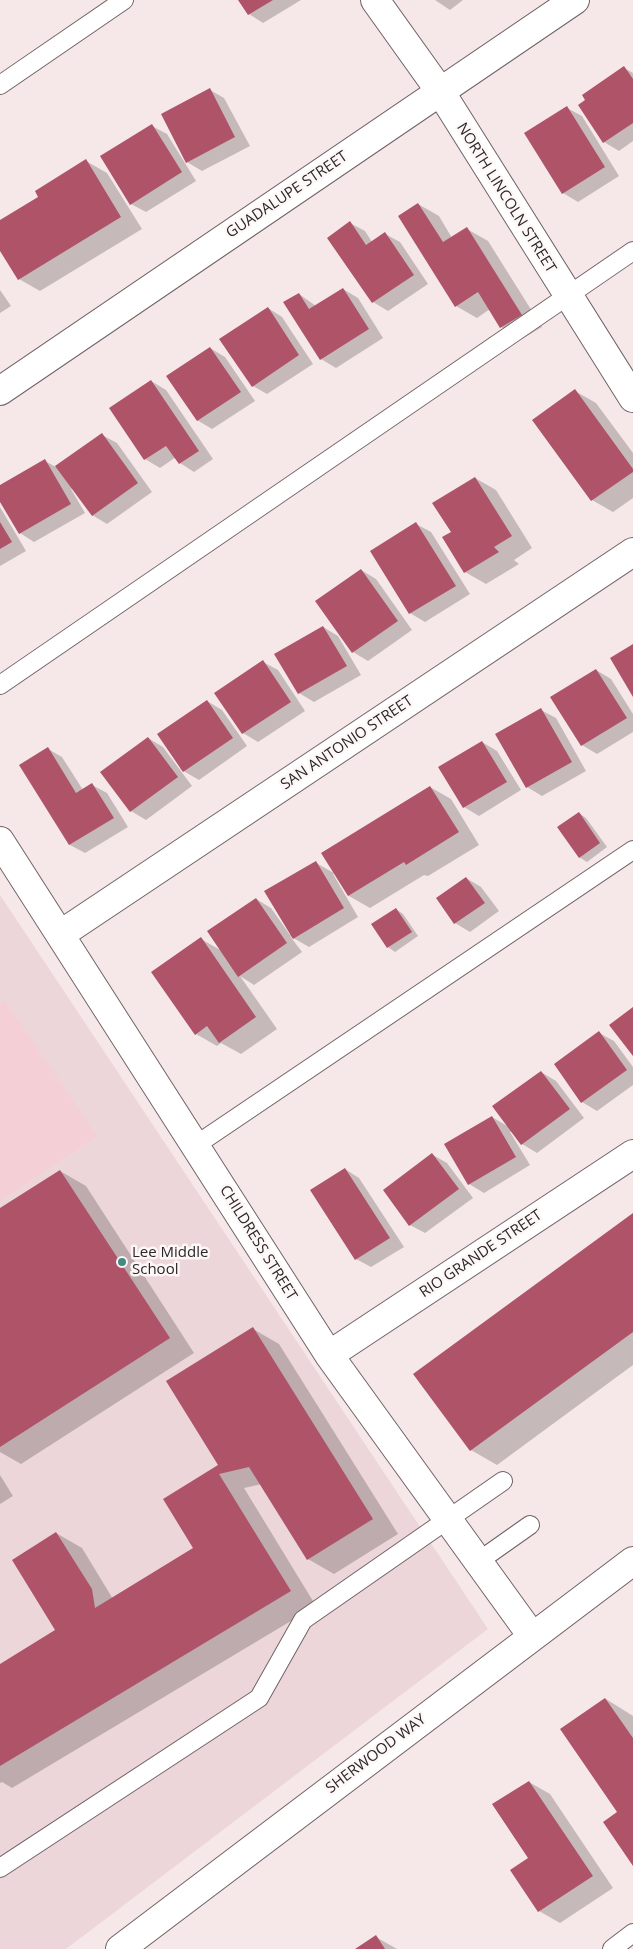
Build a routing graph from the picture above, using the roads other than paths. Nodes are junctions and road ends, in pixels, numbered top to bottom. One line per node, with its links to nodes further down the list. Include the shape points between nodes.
1 (124, 0): 4 (lane)
2 (375, 0): 5 (street, NORTH LINCOLN STREET)
3 (575, 0): 5 (street, GUADALUPE STREET)
4 (0, 85)
5 (440, 92): 7 (street, NORTH LINCOLN STREET); 8 (street, GUADALUPE STREET)
6 (633, 251): 7 (lane)
7 (568, 295): 9 (street, NORTH LINCOLN STREET); 11 (lane)
8 (0, 391)
9 (633, 398)
10 (633, 552): 14 (street, SAN ANTONIO STREET)
11 (0, 685)
12 (0, 841): 14 (street, CHILDRESS STREET)
13 (633, 850): 15 (lane)
14 (61, 934): 15 (street, CHILDRESS STREET)
15 (196, 1145): 17 (street, CHILDRESS STREET)
16 (633, 1154): 17 (street, RIO GRANDE STREET)
17 (329, 1355): 19 (street, CHILDRESS STREET)
18 (503, 1481): 19 (lane)
19 (448, 1519): 21 (street, CHILDRESS STREET); 24 (lane, via 303,1620 259,1698)
20 (530, 1525): 21 (lane)
21 (478, 1561): 23 (street, CHILDRESS STREET)
22 (633, 1561): 23 (street, SHERWOOD WAY)
23 (532, 1636): 26 (street, SHERWOOD WAY)
24 (0, 1868)
25 (633, 1933): 27 (lane)
26 (120, 1949)
27 (612, 1949)

